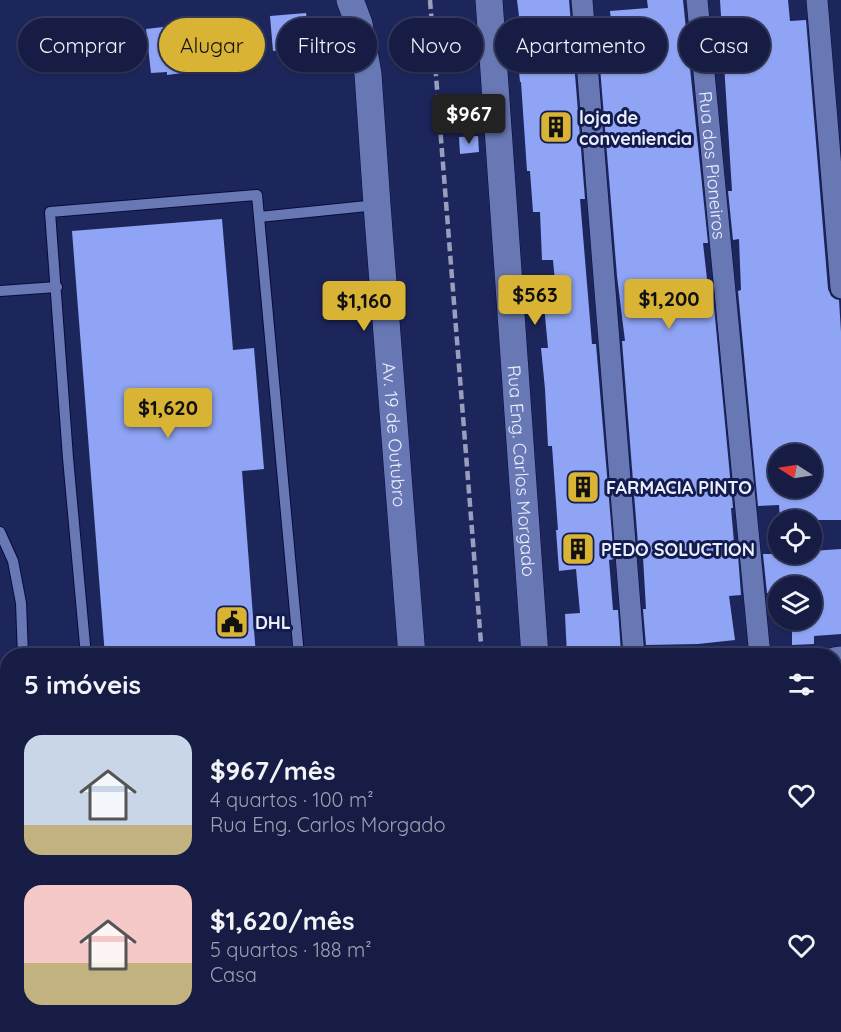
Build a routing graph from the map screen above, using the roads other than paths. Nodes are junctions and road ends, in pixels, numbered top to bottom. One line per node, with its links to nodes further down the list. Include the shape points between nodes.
1 (350, 0): 6 (street, Av. 19 de Outubro, via 359,24 368,74)
2 (489, 0): 16 (street, Rua Eng. Carlos Morgado)
3 (582, 0): 17 (street)
4 (697, 0): 18 (street, Rua dos Pioneiros)
5 (817, 0): 9 (street)
6 (377, 205): 7 (lane); 15 (street, Av. 19 de Outubro)
7 (259, 217): 8 (lane, via 257,195 50,212); 14 (lane)
8 (57, 288): 10 (lane); 13 (lane)
9 (841, 288)
10 (0, 291)
11 (0, 532): 12 (lane, via 13,561 21,603)
12 (23, 648)
13 (85, 648)
14 (298, 648)
15 (411, 648)
16 (534, 648)
17 (633, 648)
18 (759, 648)

